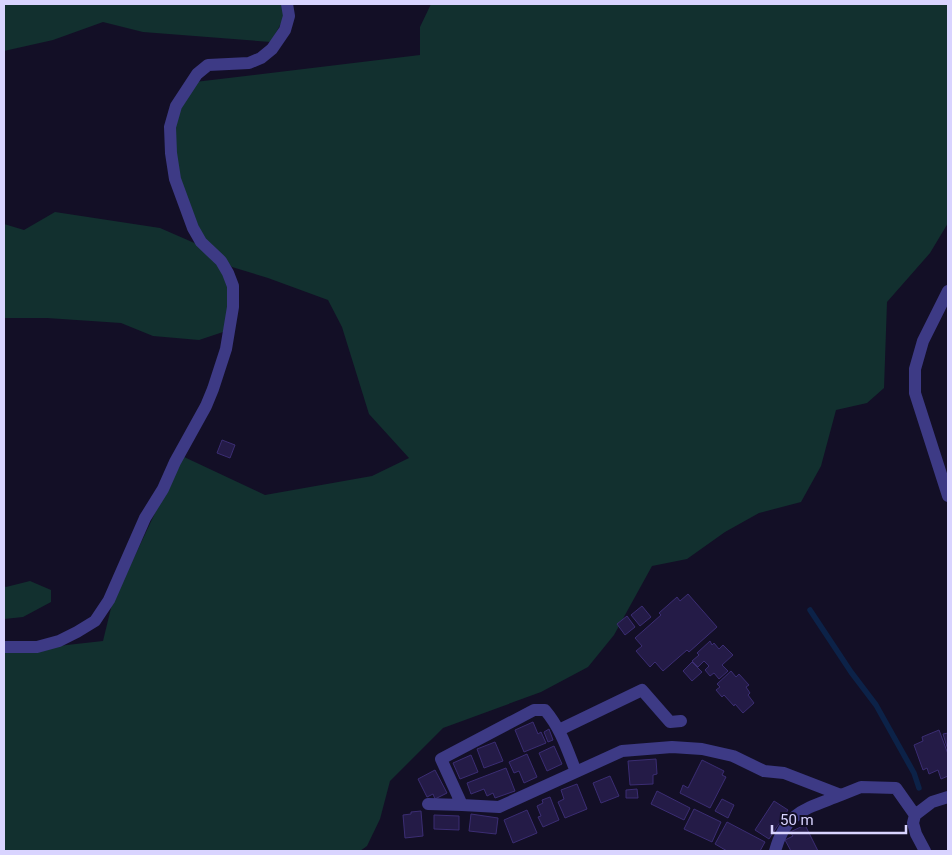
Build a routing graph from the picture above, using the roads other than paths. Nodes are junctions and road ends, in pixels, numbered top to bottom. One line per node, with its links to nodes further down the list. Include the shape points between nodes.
1 (288, 4): 4 (street, via 285,30 272,49 249,63 208,65 197,74 176,106 170,127 175,180 193,228 201,242 221,261 233,286 226,349 206,406 164,489 145,518 109,600 95,621 59,641 37,647)
2 (948, 291): 3 (street, via 923,341 915,369 915,393)
3 (948, 496)
4 (4, 647)
5 (682, 721): 6 (street, via 670,722 642,690)
6 (559, 730): 7 (street); 11 (street, via 545,710 534,710 441,759)
7 (576, 772): 8 (street, via 622,751 672,747 702,749 733,756 764,771 784,773); 11 (street, via 499,806)
8 (841, 795): 12 (street, via 861,787 896,788); 13 (street, via 802,810 791,819 779,837)
9 (948, 797): 12 (street, via 932,802)
10 (428, 804): 11 (street)
11 (462, 805)
12 (915, 815): 14 (street, via 916,834)
13 (775, 851)
14 (925, 851)

